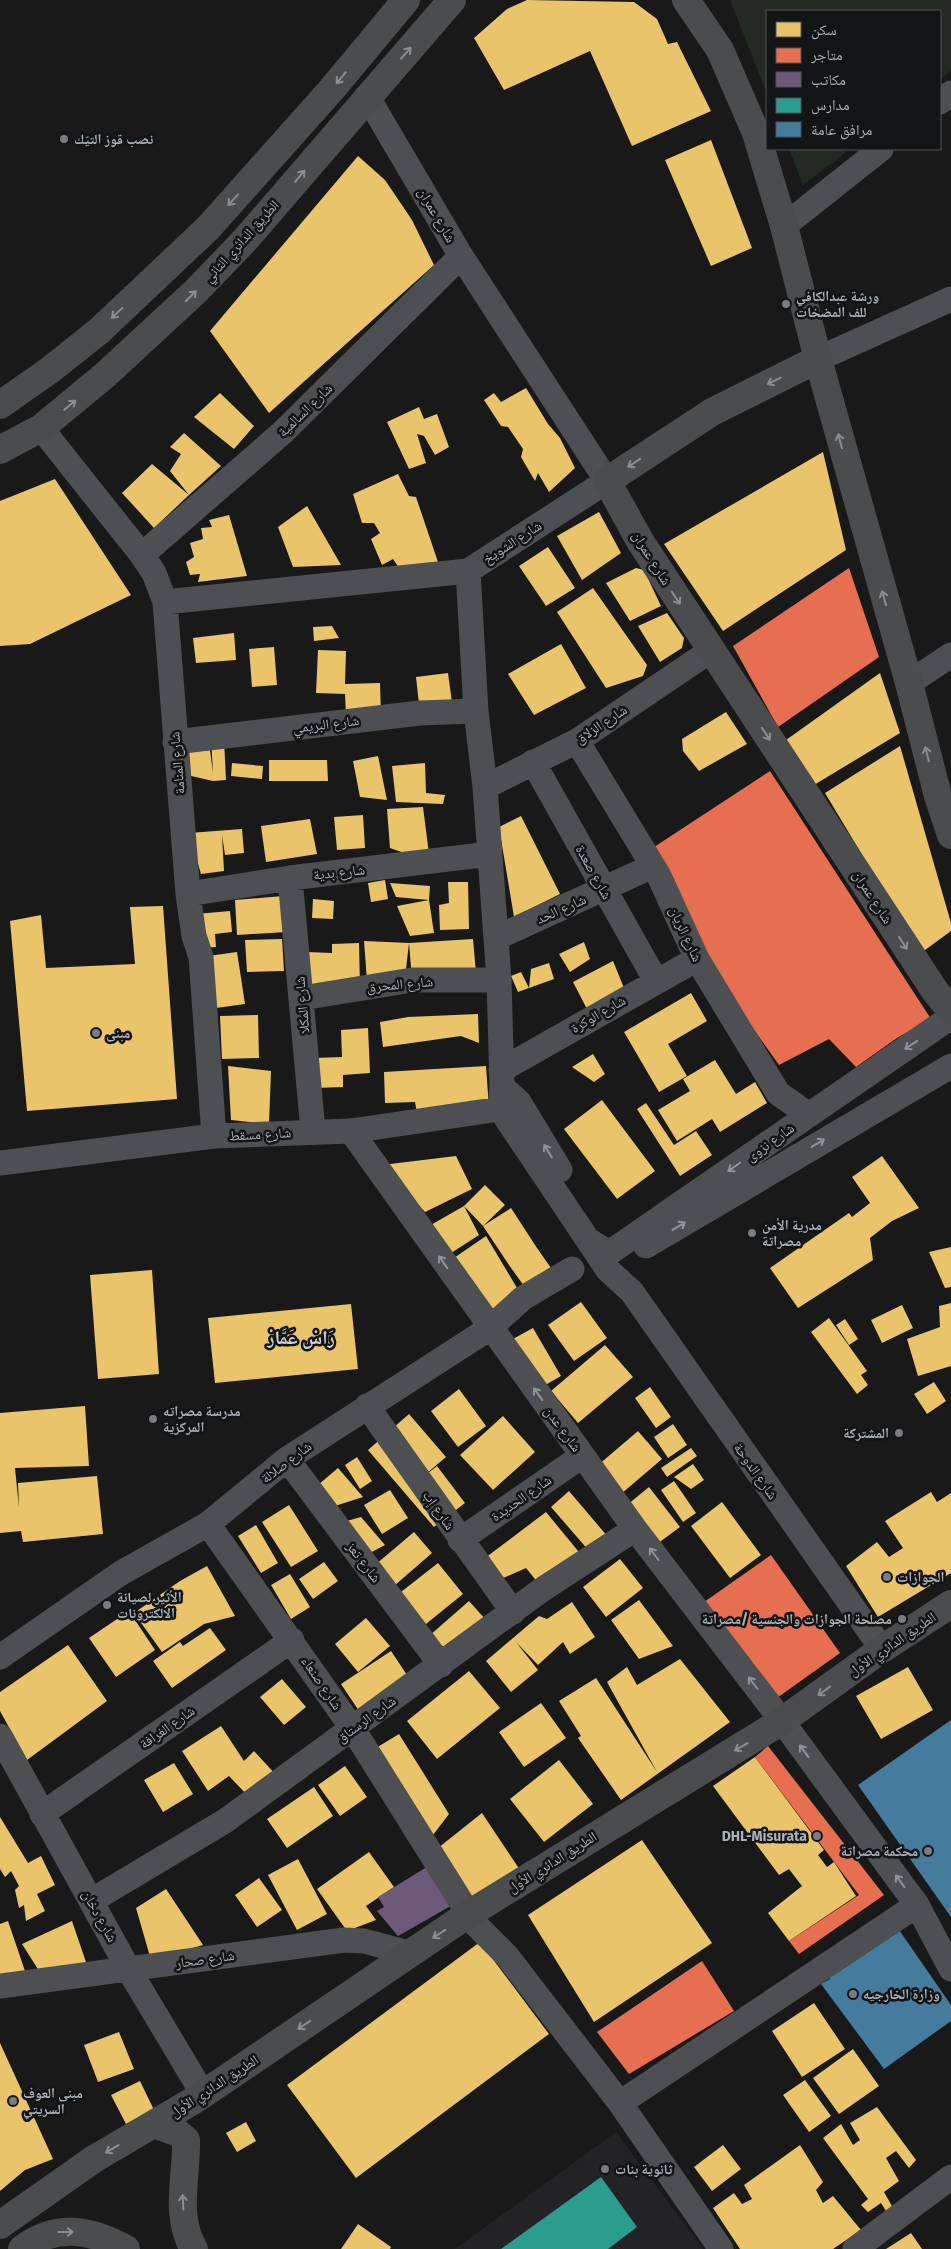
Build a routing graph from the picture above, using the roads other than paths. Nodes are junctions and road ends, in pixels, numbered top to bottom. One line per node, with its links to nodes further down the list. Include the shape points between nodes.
1 (406, 0): 12 (main road, one-way to 12, via 208,228 99,331)
2 (452, 0): 5 (main road, الطريق الدائري الثاني, one-way to 2)
3 (686, 0): 8 (main road, via 734,77 756,132)
4 (951, 93): 6 (street)
5 (368, 96): 9 (street, شارع عمران); 13 (main road, الطريق الدائري الثاني, one-way to 5, via 104,376 196,291 245,240)
6 (941, 101)
7 (880, 150): 8 (street)
8 (784, 226): 11 (main road)
9 (461, 256): 15 (street, شارع عمران); 16 (street, شارع السالمية, via 283,432)
10 (951, 299): 11 (street)
11 (818, 359): 15 (main road, شارع الشويخ, one-way to 15, via 712,412); 21 (main road, one-way to 11)
12 (0, 405)
13 (41, 428): 14 (main road, الطريق الدائري الثاني); 16 (street, شارع المنامة)
14 (0, 450)
15 (607, 481): 17 (street, شارع الشويخ); 19 (main road, شارع عمران, one-way to 19, via 640,541)
16 (142, 555): 18 (street, شارع المنامة, via 154,573)
17 (468, 571): 18 (street, شارع الشويخ); 22 (street)
18 (165, 602): 24 (street, شارع المنامة)
19 (710, 651): 23 (street, شارع الزلاق); 39 (main road, شارع عمران, one-way to 39, via 935,992)
20 (951, 655): 21 (street)
21 (909, 683): 27 (main road, one-way to 21)
22 (476, 711): 24 (street, شارع البريمي, via 420,713); 26 (street)
23 (577, 741): 25 (street, شارع الزلاق); 30 (street, شارع الريان)
24 (175, 742): 33 (street, شارع المنامة)
25 (533, 762): 26 (street, شارع الزلاق); 32 (street, شارع صعدة)
26 (485, 787): 29 (street)
27 (944, 794): 28 (main road)
28 (951, 835)
29 (490, 854): 31 (street, شارع بدية); 34 (street)
30 (653, 866): 32 (street, شارع الحد); 35 (street, شارع الريان)
31 (290, 878): 33 (street, شارع بدية); 38 (street, شارع المكلا)
32 (604, 891): 34 (street, شارع الحد); 37 (street, شارع صعدة)
33 (188, 894): 46 (street, شارع المنامة, via 194,936 201,957)
34 (496, 938): 36 (street)
35 (697, 960): 37 (street, شارع الوكرة); 43 (street, شارع الريان, via 778,1093)
36 (499, 980): 38 (street, شارع المحرق, via 412,980); 42 (street)
37 (656, 982): 42 (street, شارع الوكرة)
38 (302, 998): 44 (street, شارع المكلا)
39 (951, 1011)
40 (951, 1017): 43 (street, شارع نزوى, one-way to 43)
41 (951, 1066): 49 (street, شارع نزوى, one-way to 41)
42 (505, 1092): 45 (street, شارع مسقط); 48 (street); 49 (street, one-way to 42)
43 (810, 1115): 49 (street, شارع نزوى, one-way to 49)
44 (313, 1131): 45 (street, شارع مسقط); 46 (street, شارع مسقط)
45 (351, 1131): 51 (street, شارع عدن, one-way to 45)
46 (214, 1136): 47 (street, شارع مسقط)
47 (0, 1163)
48 (588, 1240): 49 (street); 50 (street)
49 (614, 1261): 50 (street); 61 (street, شارع الدوحة, via 632,1292)
50 (572, 1269): 51 (street, شارع صلالة, via 523,1298)
51 (490, 1328): 52 (street, شارع صلالة); 53 (street, شارع عدن, one-way to 51)
52 (367, 1406): 54 (street, شارع صلالة); 57 (street, شارع إب)
53 (582, 1456): 56 (street, شارع عدن); 57 (street, شارع الحديدة)
54 (288, 1459): 55 (street, شارع صلالة); 63 (street, شارع تعز)
55 (208, 1524): 60 (street, شارع صنعاء); 62 (street, شارع صلالة, via 121,1573)
56 (635, 1529): 59 (street, شارع الرستاق, via 542,1589); 64 (street, شارع عدن, one-way to 56)
57 (460, 1540): 59 (street, شارع إب)
58 (951, 1604): 61 (main road, الطريق الدائري الأول)
59 (513, 1612): 63 (street, شارع الرستاق)
60 (292, 1640): 65 (street, شارع صنعاء); 67 (street, شارع الغرافة)
61 (882, 1649): 64 (main road, الطريق الدائري الأول, one-way to 64)
62 (0, 1657)
63 (442, 1665): 65 (street, شارع الرستاق)
64 (782, 1721): 69 (street, شارع عدن, one-way to 64); 70 (main road, الطريق الدائري الأول, one-way to 70)
65 (353, 1729): 68 (street, شارع الرستاق, via 225,1821); 70 (street, شارع صنعاء)
66 (0, 1736): 67 (street, شارع دخان)
67 (42, 1814): 68 (street, شارع دخان)
68 (91, 1901): 73 (street, شارع دخان)
69 (917, 1905): 72 (street, شارع عدن); 76 (street)
70 (472, 1920): 71 (main road, الطريق الدائري الأول, one-way to 71); 76 (street, شارع صنعاء, via 507,1956)
71 (410, 1953): 73 (street, شارع صحار, via 364,1941 344,1940); 75 (main road, الطريق الدائري الأول, one-way to 75)
72 (951, 1969)
73 (129, 1970): 74 (street, شارع صحار); 75 (street, شارع دخان)
74 (0, 1986)
75 (203, 2094): 77 (main road, الطريق الدائري الأول)
76 (620, 2103): 83 (street, شارع صنعاء)
77 (154, 2124): 79 (main road, الطريق الدائري الأول, one-way to 79, via 94,2159); 82 (main road, one-way to 77, via 184,2227 186,2140 178,2133)
78 (951, 2177): 84 (street)
79 (0, 2225)
80 (22, 2249): 81 (main road, one-way to 81, via 36,2238 60,2231 86,2233)
81 (126, 2249)
82 (194, 2249)
83 (721, 2249)
84 (855, 2249)

